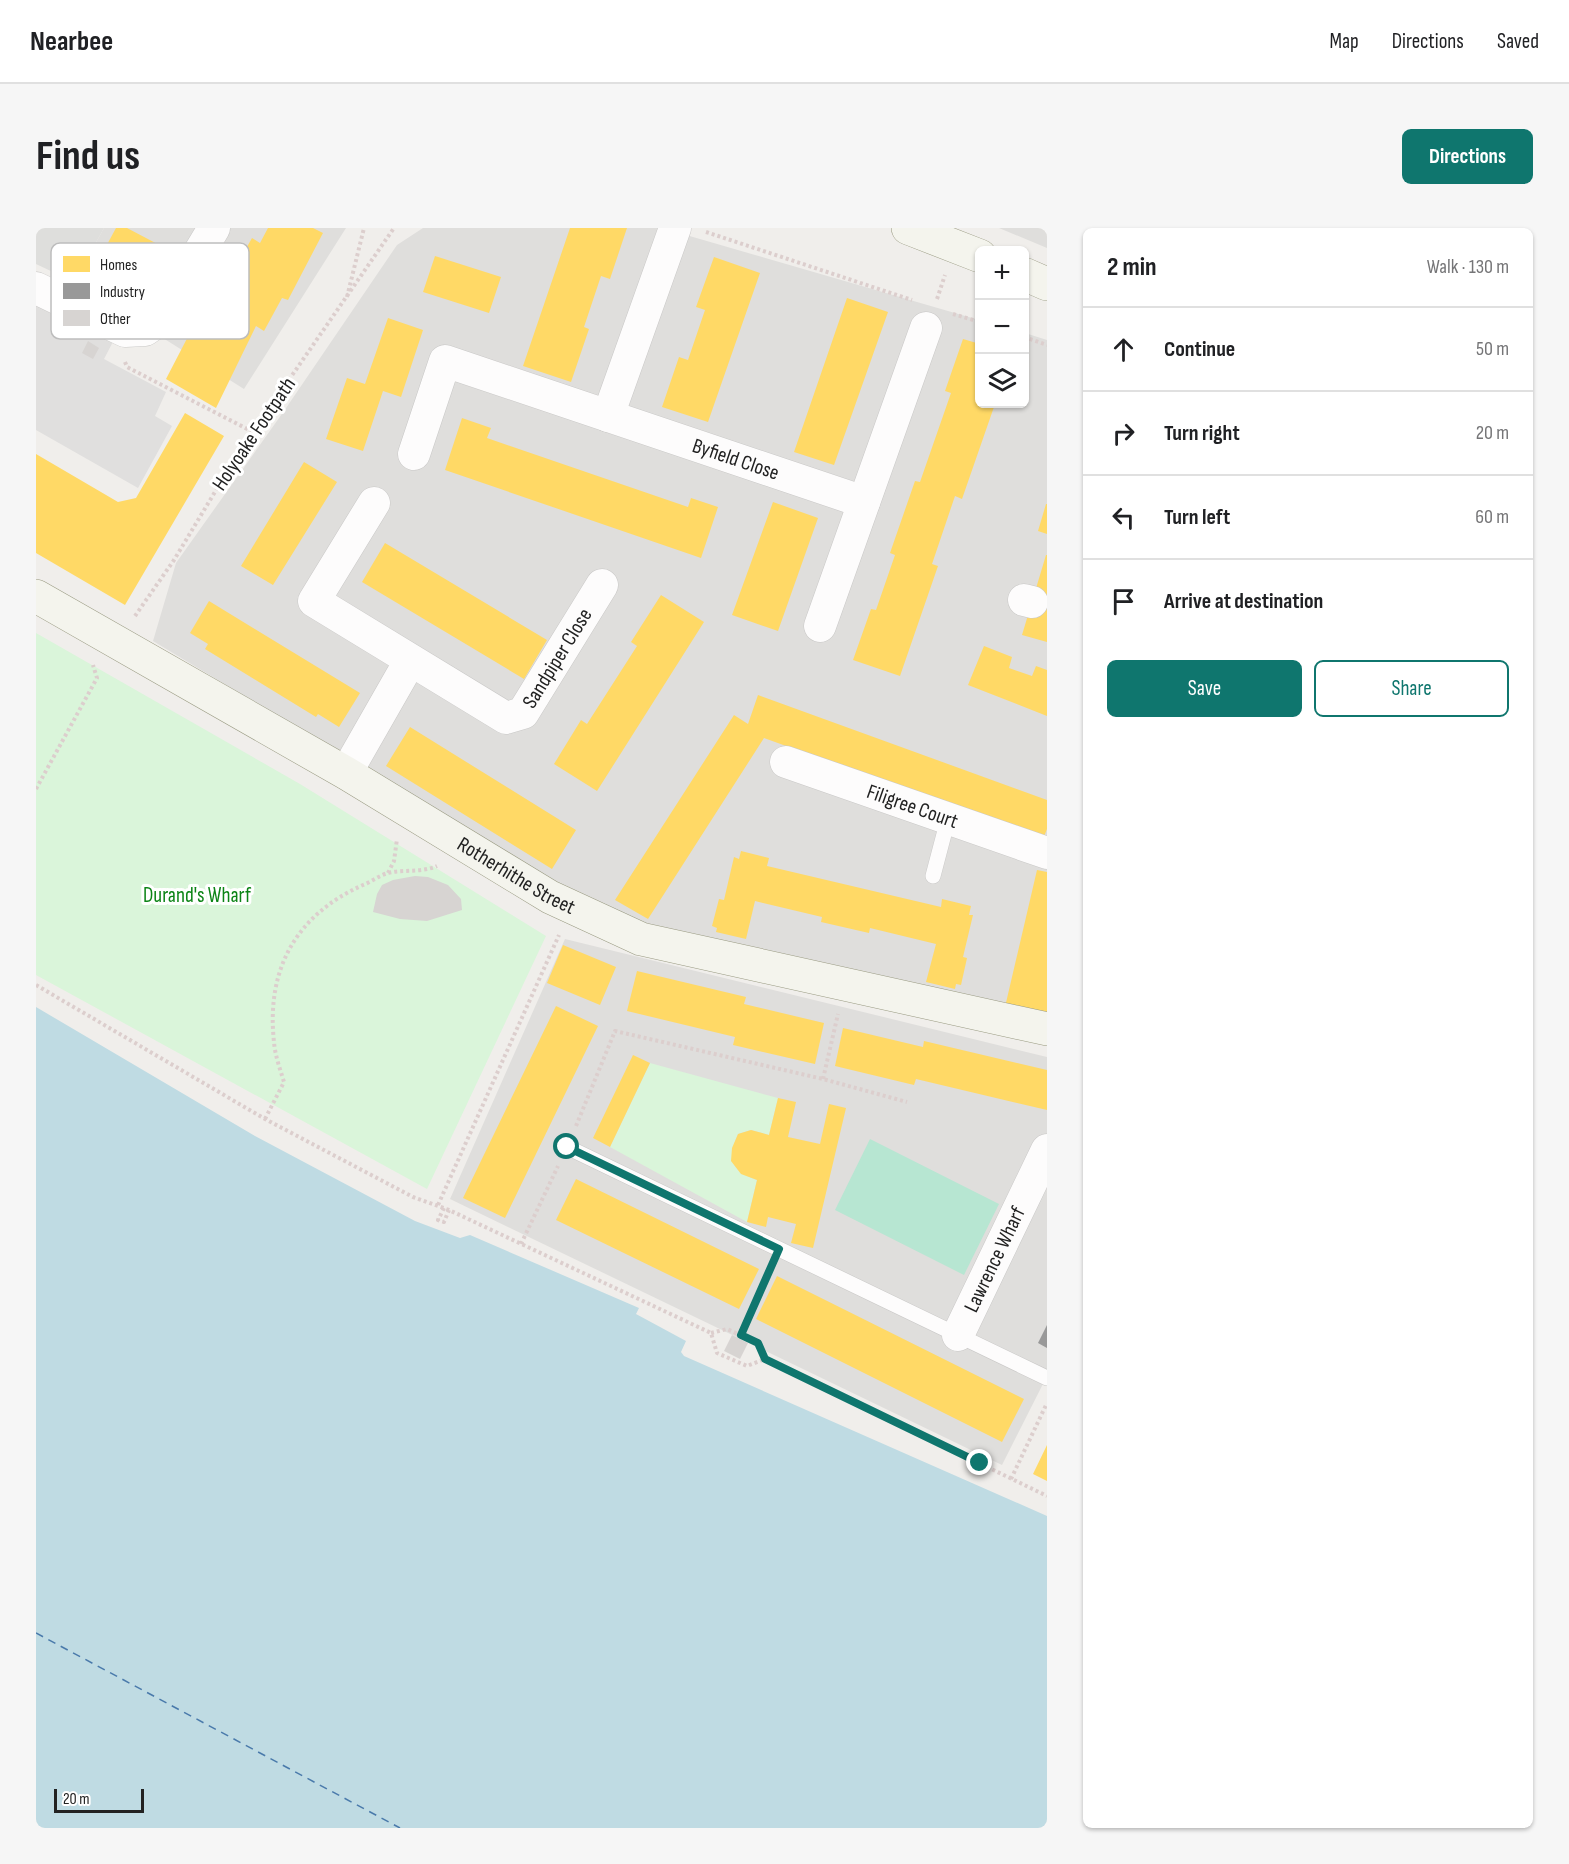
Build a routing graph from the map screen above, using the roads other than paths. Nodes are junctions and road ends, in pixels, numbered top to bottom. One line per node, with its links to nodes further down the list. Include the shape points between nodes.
1 (214, 228): 4 (street)
2 (675, 228): 13 (street)
3 (928, 232): 5 (street)
4 (205, 243)
5 (975, 254)
6 (1029, 276): 7 (street)
7 (1047, 284)
8 (36, 288): 9 (street)
9 (51, 297)
10 (931, 312): 16 (street)
11 (118, 339): 12 (street, via 124,343)
12 (130, 339)
13 (608, 416): 14 (street, Byfield Close, via 445,362); 16 (street, Byfield Close)
14 (414, 454)
15 (374, 502): 20 (street, Sandpiper Close, via 314,601)
16 (864, 502): 19 (street)
17 (602, 585): 20 (street, Sandpiper Close, via 524,713 506,718)
18 (36, 596): 22 (street, Rotherhithe Street)
19 (820, 626)
20 (410, 661): 22 (street)
21 (786, 762): 23 (street, Filigree Court)
22 (346, 773): 26 (street, Rotherhithe Street, via 550,897 641,939)
23 (948, 819): 24 (street, Filigree Court); 25 (lane)
24 (1043, 852)
25 (933, 876)
26 (1047, 1029)
27 (567, 1147): 29 (lane)
28 (1047, 1150): 29 (street, Lawrence Wharf)
29 (958, 1335): 30 (lane)
30 (1047, 1378)

